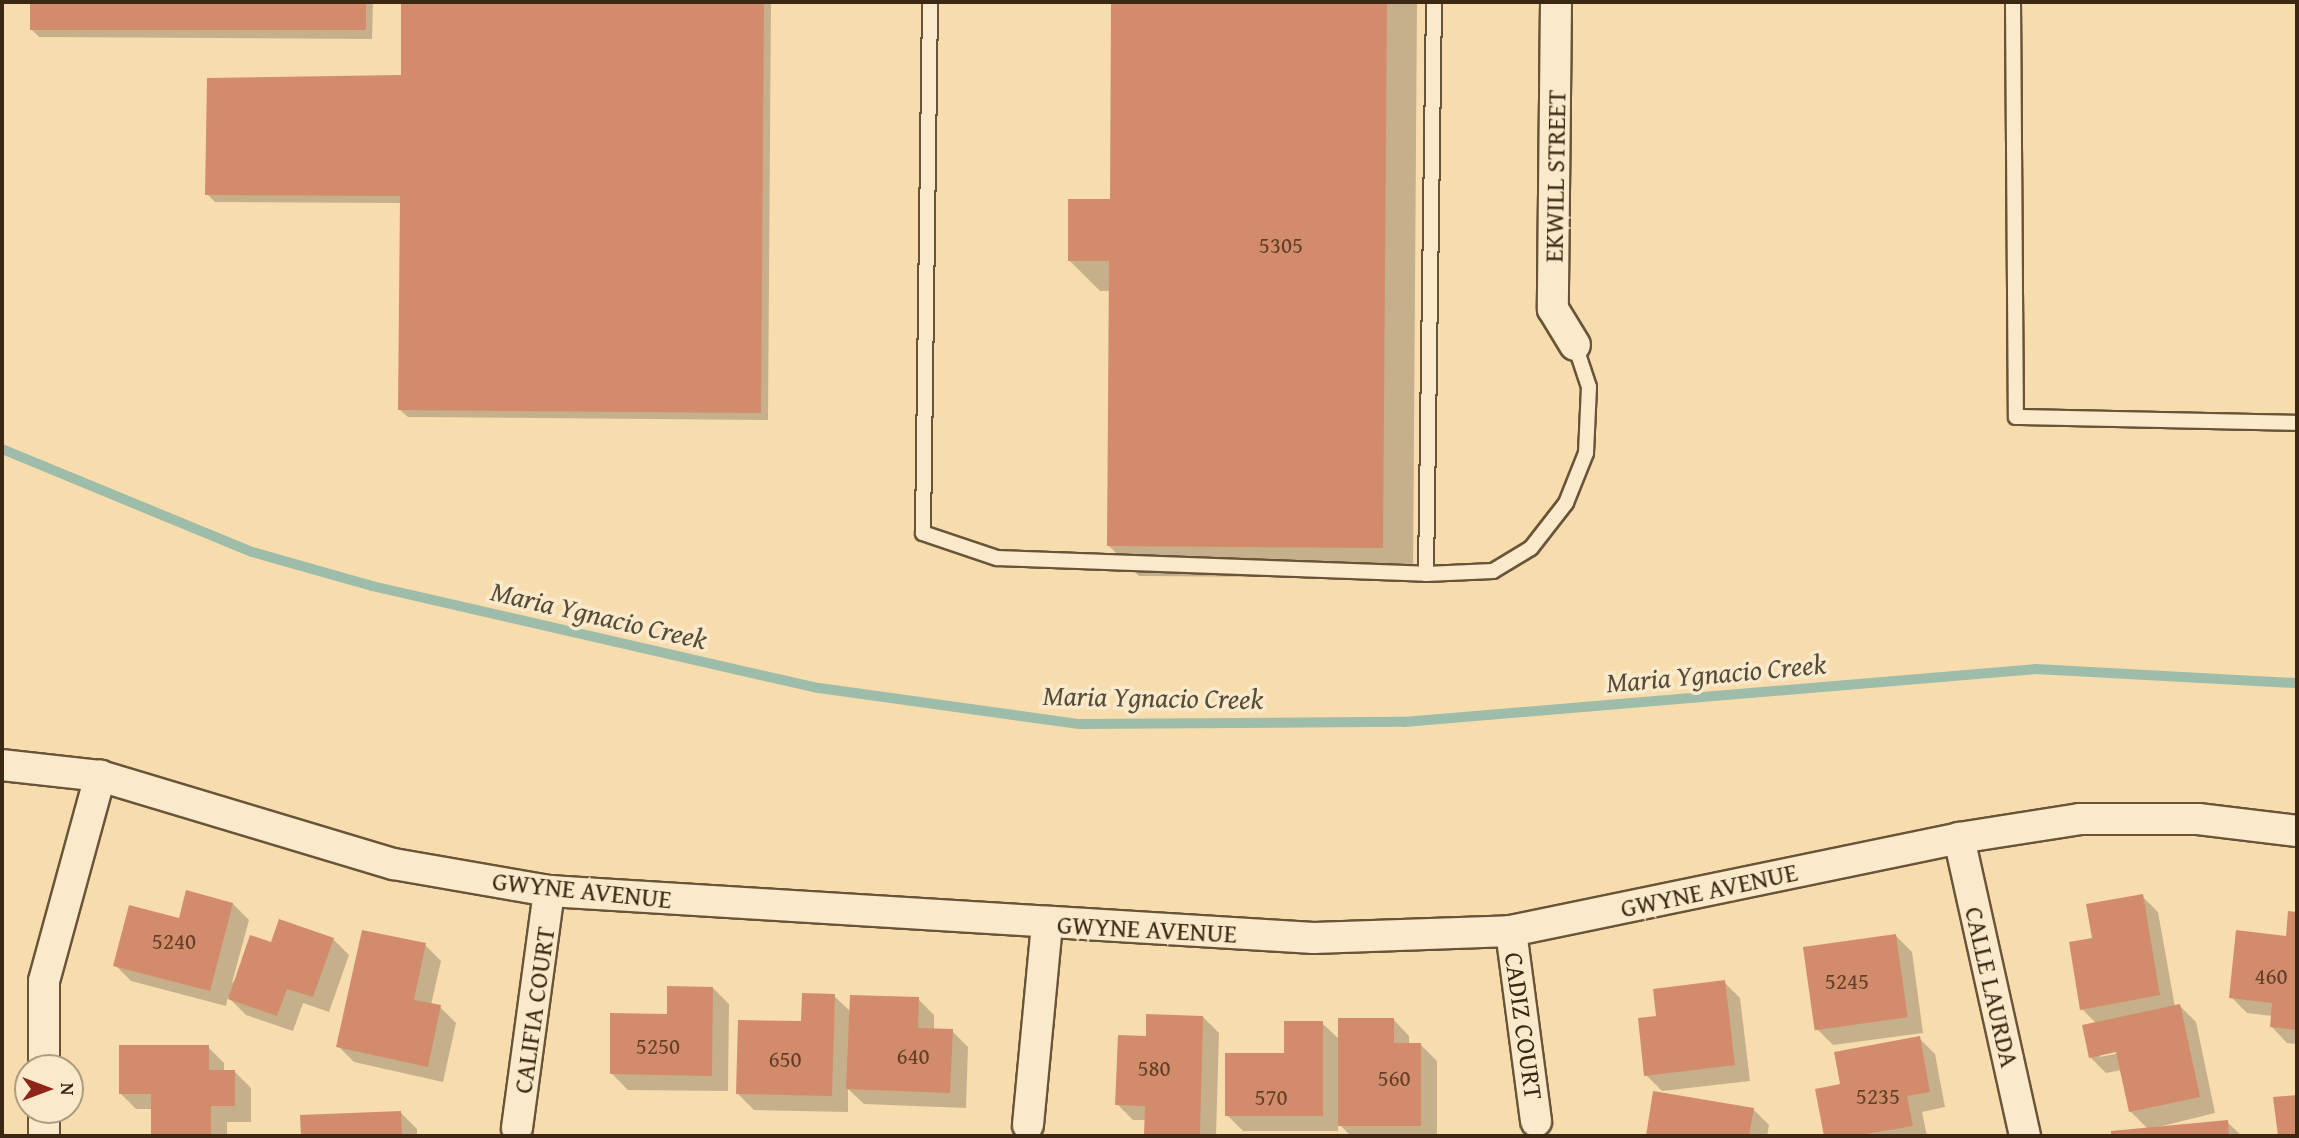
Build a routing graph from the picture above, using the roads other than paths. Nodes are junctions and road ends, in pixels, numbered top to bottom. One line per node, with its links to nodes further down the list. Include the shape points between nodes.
1 (930, 2): 7 (lane, via 923,533 997,558)
2 (1434, 2): 7 (lane)
3 (1556, 2): 5 (street, EKWILL STREET, via 1553,309)
4 (2013, 2): 6 (lane, via 2016,416)
5 (1575, 345): 7 (lane, via 1589,387 1586,453 1566,503 1531,548 1493,571)
6 (2297, 423)
7 (1426, 574)
8 (2, 765): 9 (street, GWYNE AVENUE)
9 (100, 776): 12 (street, GWYNE AVENUE, via 394,864); 15 (street, via 44,981)
10 (2297, 831): 11 (street, GWYNE AVENUE, via 2198,819 2080,819)
11 (1959, 838): 14 (street, GWYNE AVENUE); 19 (street, CALLE LAURDA)
12 (550, 891): 13 (street, GWYNE AVENUE); 18 (street, CALIFIA COURT)
13 (1047, 923): 14 (street, GWYNE AVENUE, via 1314,938); 17 (street)
14 (1511, 931): 16 (street, CADIZ COURT)
15 (44, 1054)
16 (1536, 1121)
17 (1028, 1125)
18 (517, 1128)
19 (2025, 1136)

